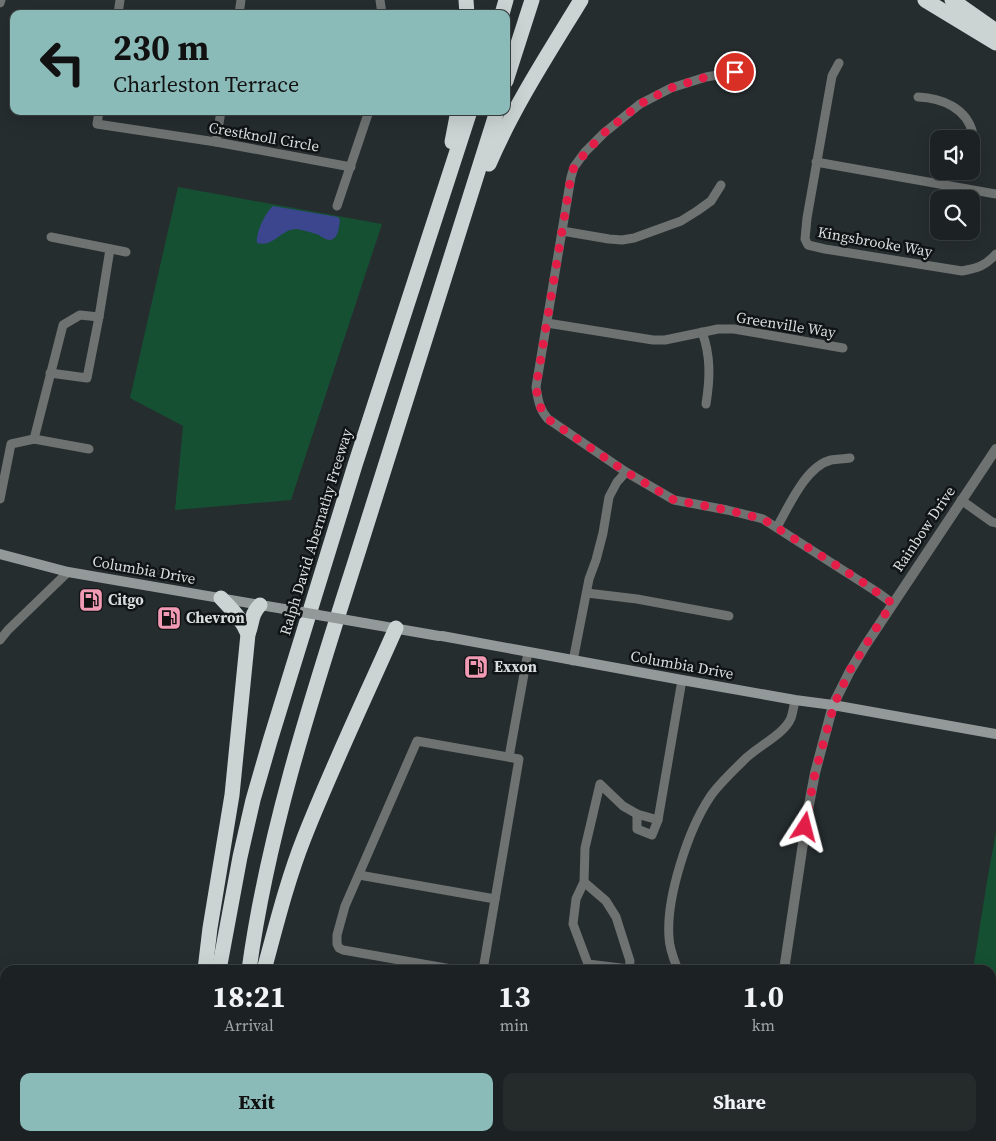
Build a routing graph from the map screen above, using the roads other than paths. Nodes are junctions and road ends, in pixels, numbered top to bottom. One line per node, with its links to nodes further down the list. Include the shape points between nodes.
1 (532, 0): 10 (highway)
2 (581, 0): 7 (highway)
3 (590, 0): 7 (highway)
4 (925, 0): 8 (highway)
5 (952, 0): 6 (highway)
6 (996, 31)
7 (561, 32): 37 (highway, via 501,136 481,182)
8 (996, 43)
9 (839, 63): 21 (street, Kingsbrooke Way, via 832,76)
10 (510, 69)
11 (735, 72): 29 (street, via 671,88 640,104 604,133 574,167)
12 (918, 97): 19 (street, via 942,100 959,110)
13 (98, 115): 20 (street, Crestknoll Circle, via 97,124)
14 (220, 115): 20 (street)
15 (368, 115): 22 (street)
16 (457, 115): 27 (highway)
17 (469, 115): 27 (highway, Ralph David Abernathy Freeway)
18 (496, 115): 37 (highway)
19 (972, 130)
20 (216, 142): 22 (street, Crestknoll Circle)
21 (816, 162): 25 (street); 33 (street, Kingsbrooke Way, via 804,232 808,245 962,271 979,268)
22 (351, 167): 28 (street)
23 (969, 180): 25 (street)
24 (721, 184): 29 (street, via 711,201 681,222 634,238 609,239)
25 (968, 188): 26 (street)
26 (996, 194)
27 (441, 200): 73 (highway, Ralph David Abernathy Freeway, via 270,741 240,857)
28 (337, 206)
29 (562, 231): 35 (street)
30 (51, 237): 31 (street)
31 (110, 248): 32 (street); 34 (street)
32 (126, 252)
33 (996, 254)
34 (99, 317): 39 (street, via 80,315 63,325); 39 (street, via 87,378)
35 (547, 324): 36 (street, Greenville Way, via 653,340); 45 (street, via 536,387 539,416)
36 (702, 332): 38 (street, Greenville Way, via 734,329); 40 (street, via 710,364)
37 (423, 345): 74 (highway, via 296,754 278,824)
38 (843, 348)
39 (50, 373): 41 (street)
40 (706, 404)
41 (34, 439): 42 (street); 46 (street, via 11,444)
42 (89, 449)
43 (996, 449): 47 (street, Rainbow Drive)
44 (850, 458): 49 (street, via 830,460 810,473)
45 (626, 472): 49 (street, via 674,500 763,519); 52 (street, via 609,497)
46 (0, 499)
47 (961, 500): 48 (street); 54 (street, Rainbow Drive)
48 (996, 523)
49 (777, 527): 54 (street)
50 (0, 554): 51 (main road, Columbia Drive)
51 (68, 572): 53 (main road, Columbia Drive); 59 (street)
52 (587, 593): 56 (street); 61 (street)
53 (220, 598): 55 (main road, Columbia Drive); 58 (highway, via 243,622)
54 (892, 603): 64 (street, Rainbow Drive, via 850,670)
55 (260, 605): 57 (main road, Columbia Drive, bridge); 58 (highway, via 252,617)
56 (729, 616)
57 (396, 628): 60 (main road, Columbia Drive); 75 (highway, via 304,840)
58 (248, 634): 72 (highway, via 232,795)
59 (0, 640)
60 (528, 652): 61 (main road, Columbia Drive); 66 (street)
61 (573, 661): 62 (main road, Columbia Drive)
62 (682, 680): 63 (main road, Columbia Drive); 68 (street)
63 (795, 700): 64 (main road, Columbia Drive); 80 (street, via 786,728 745,758 711,795 702,811 686,847 668,920 669,940)
64 (834, 705): 65 (main road, Columbia Drive); 81 (street, Rainbow Drive, via 815,773)
65 (996, 734)
66 (510, 757): 69 (street, via 416,741); 71 (street, via 519,759)
67 (637, 814): 68 (street); 68 (street, via 637,828 652,834); 70 (street, via 623,806 600,784 585,848)
68 (658, 820)
69 (359, 875): 71 (street); 76 (street, via 345,906 338,935 339,948)
70 (584, 882): 78 (street, via 576,899 573,924 588,964); 79 (street, via 606,901 616,917)
71 (495, 899): 77 (street)
72 (206, 965)
73 (220, 965)
74 (250, 965)
75 (265, 965)
76 (428, 965)
77 (484, 965)
78 (596, 965)
79 (630, 965)
80 (676, 965)
81 (785, 965)

